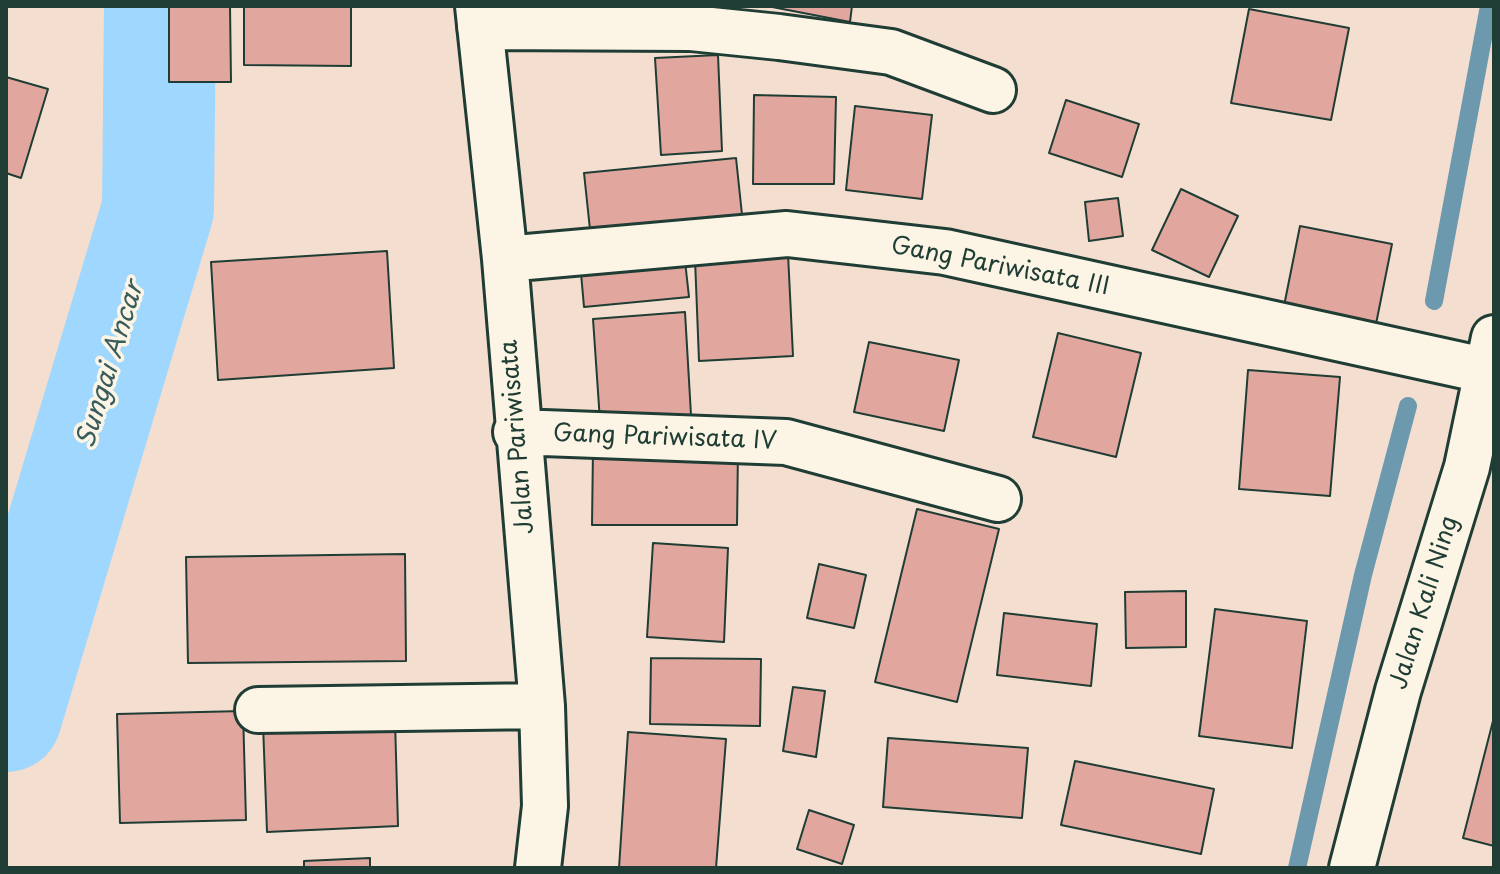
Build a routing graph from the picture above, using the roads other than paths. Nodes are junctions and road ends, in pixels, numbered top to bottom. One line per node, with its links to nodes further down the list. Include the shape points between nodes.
1 (479, 17): 2 (street, via 691,28 891,52); 3 (street, Jalan Pariwisata)
2 (993, 90)
3 (505, 259): 4 (street, Gang Pariwisata III, via 787,234 945,252); 5 (street, Jalan Pariwisata)
4 (1490, 379): 10 (street, Jalan Kali Ning)
5 (516, 432): 6 (street, Gang Pariwisata IV, via 786,442); 7 (street, Jalan Pariwisata)
6 (998, 499)
7 (542, 706): 8 (street); 9 (street, Jalan Pariwisata, via 545,806)
8 (258, 710)
9 (538, 868)
10 (1352, 868)

